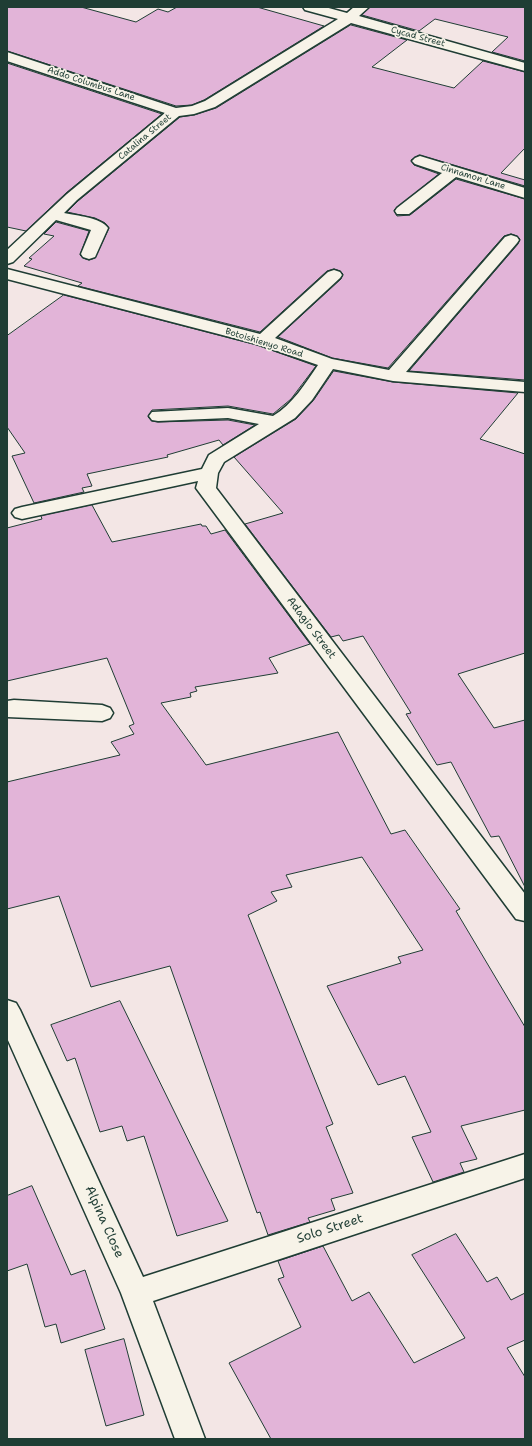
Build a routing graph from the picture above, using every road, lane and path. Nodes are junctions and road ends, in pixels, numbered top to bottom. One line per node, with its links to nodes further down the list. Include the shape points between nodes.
1 (310, 7): 3 (street, Cycad Street)
2 (362, 7): 3 (street, Catalina Street)
3 (349, 18): 5 (street, Cycad Street); 6 (street, Catalina Street, via 210,104 194,110)
4 (7, 56): 6 (street, Addo Columbus Lane)
5 (525, 67)
6 (175, 112): 11 (street, Catalina Street)
7 (420, 161): 8 (street, Cinnamon Lane)
8 (454, 171): 9 (street, Cinnamon Lane); 10 (street)
9 (525, 193)
10 (403, 211)
11 (53, 215): 13 (street, via 100,228); 14 (street, Catalina Street)
12 (511, 240): 19 (street)
13 (89, 254)
14 (7, 259)
15 (7, 274): 17 (street, Botoishienyo Road)
16 (334, 275): 17 (street)
17 (263, 340): 18 (street, Botoishienyo Road)
18 (328, 363): 19 (street, Botoishienyo Road); 22 (street, via 306,396 289,414)
19 (393, 376): 20 (street, Botoishienyo Road)
20 (525, 386)
21 (158, 416): 22 (street, via 228,413)
22 (276, 422): 23 (street, via 216,459)
23 (209, 473): 24 (street); 27 (street, Adagio Street, via 206,488)
24 (22, 513)
25 (7, 709): 26 (street)
26 (102, 713)
27 (525, 912)
28 (7, 1010): 30 (street, Alpina Close)
29 (525, 1166): 30 (street, Solo Street)
30 (136, 1293): 31 (street, Alpina Close)
31 (190, 1439)

